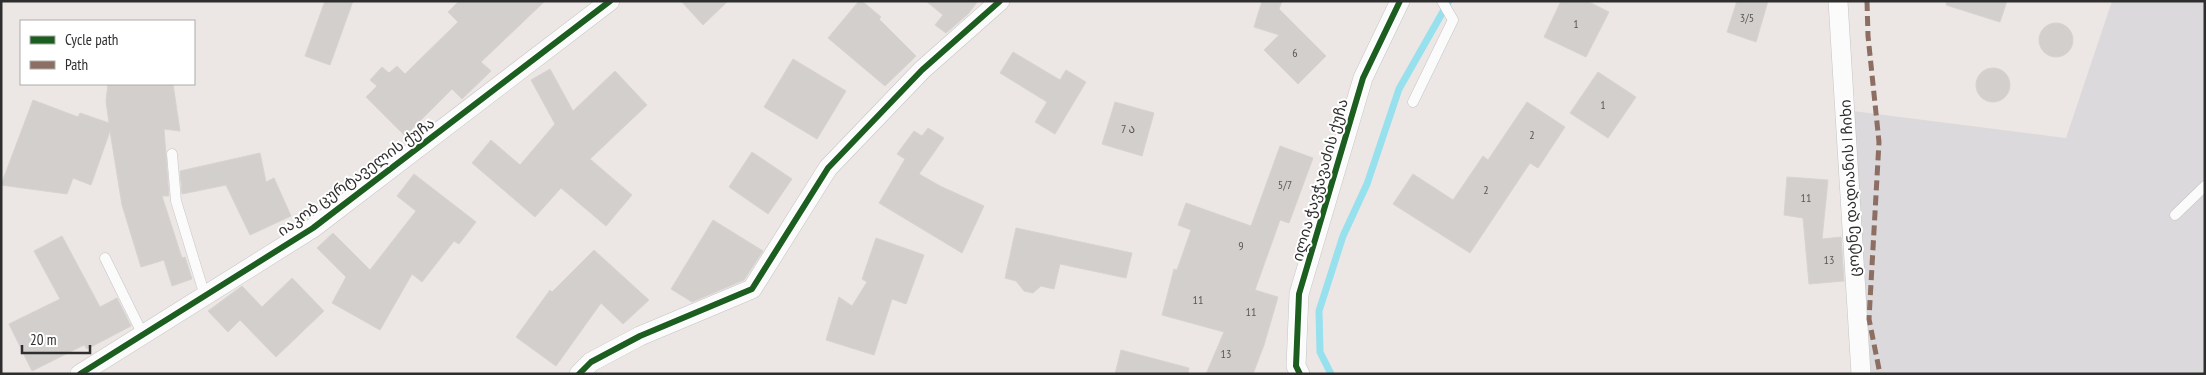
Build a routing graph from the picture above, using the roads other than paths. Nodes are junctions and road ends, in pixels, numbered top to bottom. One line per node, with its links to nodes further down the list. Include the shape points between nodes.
1 (610, 1): 11 (street, იაკობ ცურტაველის ქუჩა, via 313,228)
2 (1000, 1): 14 (street, via 922,70 828,168 752,289 640,336 592,362)
3 (1400, 1): 15 (street, ილია ჭავჭავაძის ქუჩა, via 1363,78 1299,294 1296,366)
4 (1442, 1): 6 (lane, via 1453,20)
5 (1838, 1): 16 (street, ცოტნე დადიანის I ჩიხი)
6 (1413, 102)
7 (172, 154): 11 (lane, via 176,201)
8 (2205, 186): 9 (lane)
9 (2175, 215)
10 (105, 258): 12 (lane)
11 (205, 296): 12 (street, იაკობ ცურტაველის ქუჩა)
12 (142, 334): 13 (street, იაკობ ცურტაველის ქუჩა)
13 (80, 374)
14 (579, 374)
15 (1300, 374)
16 (1861, 374)

